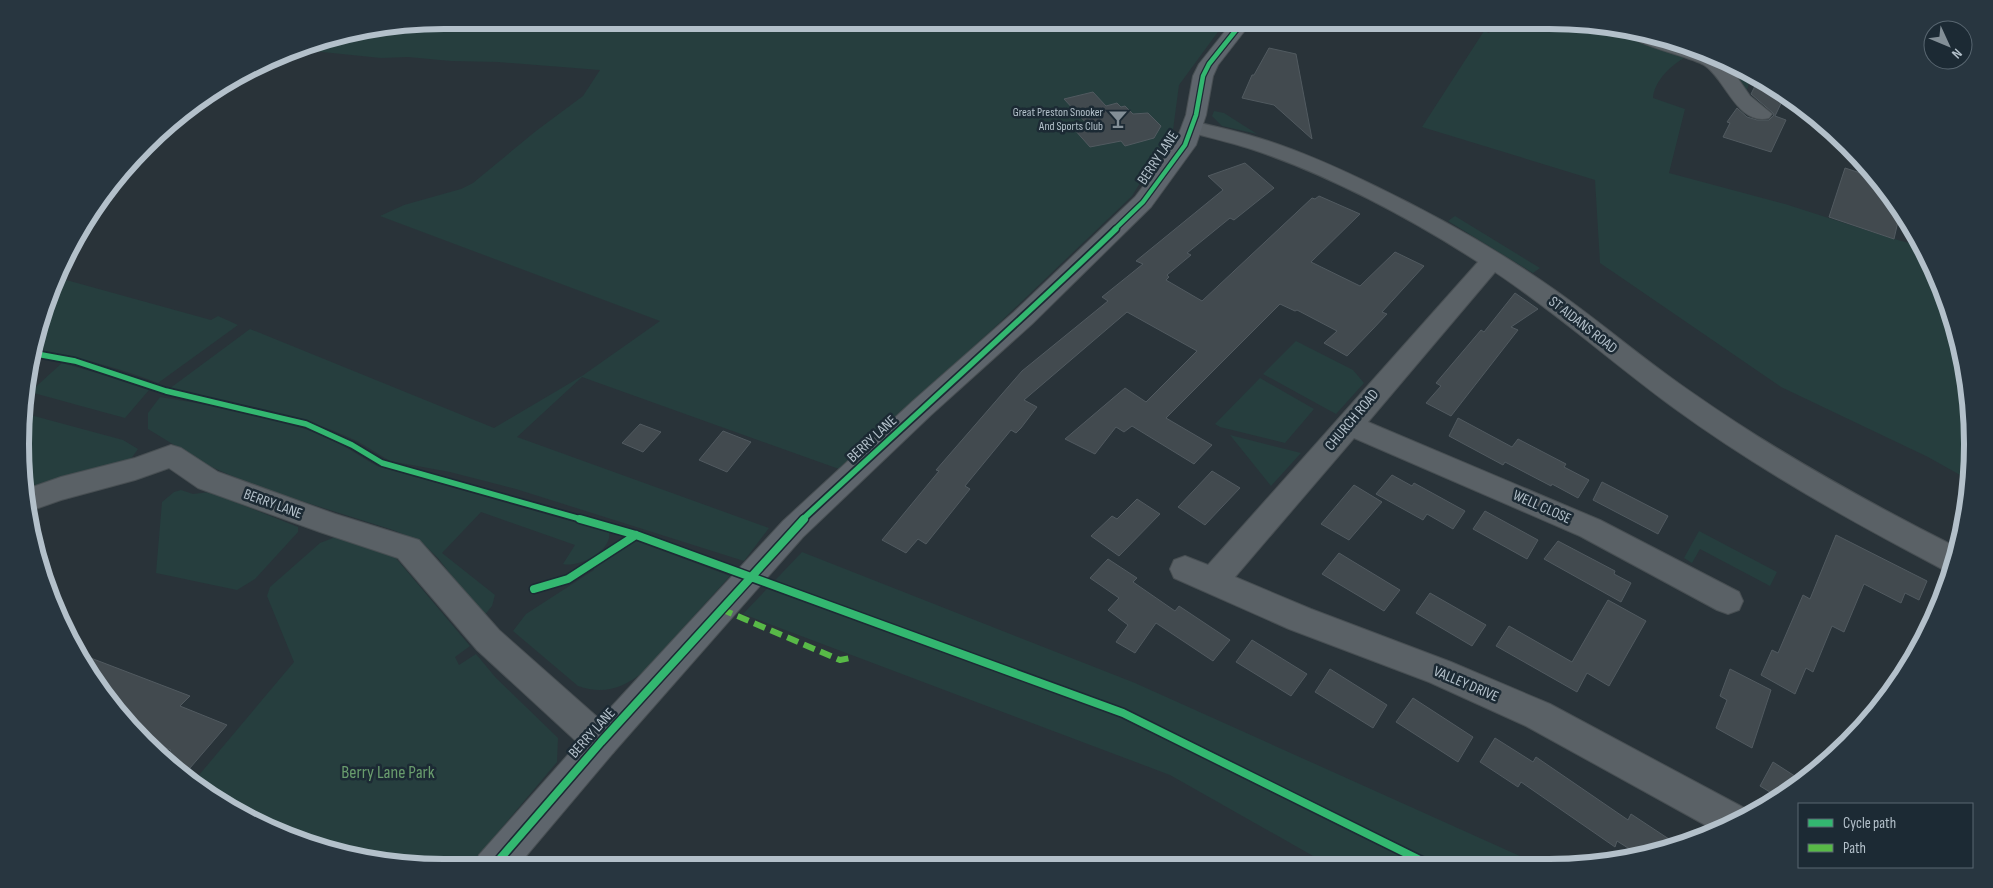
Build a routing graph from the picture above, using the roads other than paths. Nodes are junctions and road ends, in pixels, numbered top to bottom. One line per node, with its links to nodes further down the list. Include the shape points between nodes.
1 (1236, 29): 4 (street, BERRY LANE, via 1206,70)
2 (1703, 58): 3 (street, via 1725,72 1741,97)
3 (1762, 114)
4 (1192, 127): 5 (street, ST AIDANS ROAD, via 1257,144 1331,174 1405,210); 11 (street, BERRY LANE, via 1186,145 1143,202 793,529)
5 (1493, 260): 6 (street, CHURCH ROAD); 8 (street, ST AIDANS ROAD, via 1739,438 1811,484)
6 (1349, 425): 9 (street, CHURCH ROAD); 10 (street, WELL CLOSE, via 1590,528)
7 (32, 499): 11 (street, BERRY LANE, via 145,468 171,456 208,480 408,549 488,640)
8 (1948, 556)
9 (1199, 575): 12 (street, VALLEY DRIVE, via 1538,715)
10 (1728, 601)
11 (601, 742): 13 (street, BERRY LANE)
12 (1728, 818)
13 (500, 859)

